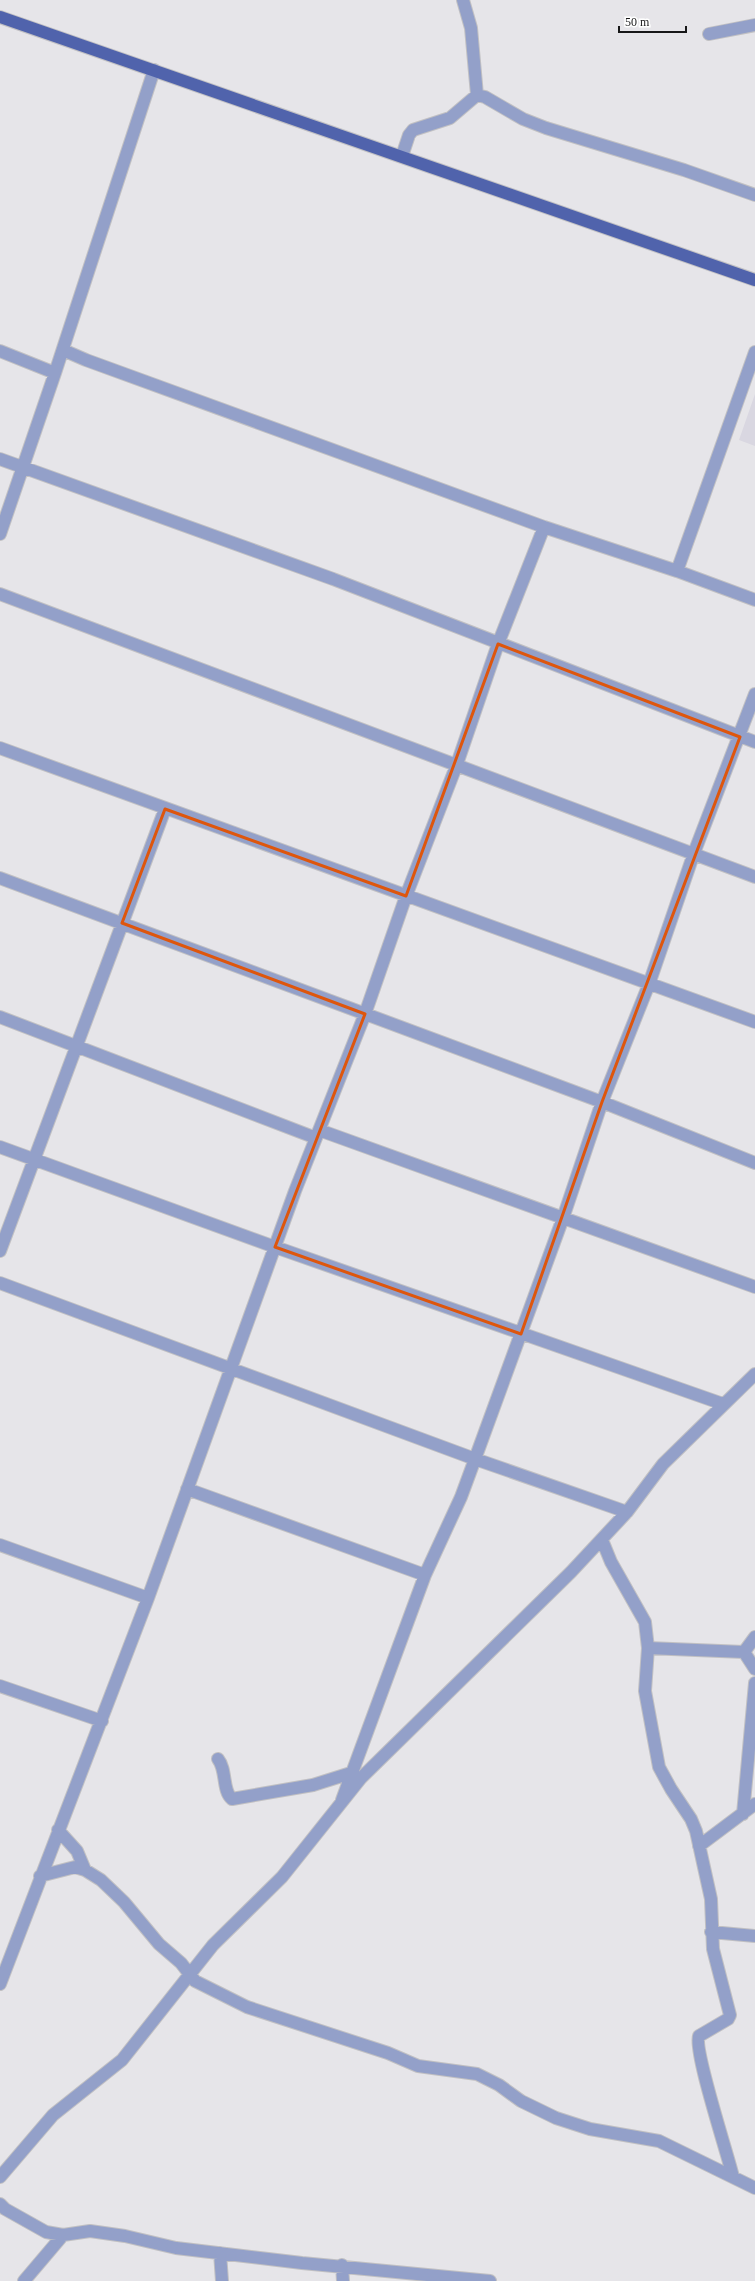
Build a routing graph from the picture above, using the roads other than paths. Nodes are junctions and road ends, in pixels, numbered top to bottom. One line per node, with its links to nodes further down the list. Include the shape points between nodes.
1 (463, 0): 6 (street, via 471,28)
2 (0, 18): 5 (main road)
3 (755, 25): 4 (street)
4 (709, 34)
5 (154, 70): 7 (main road); 10 (street)
6 (477, 96): 7 (street, via 450,118 413,130); 8 (street, via 485,97 523,119 546,128 684,170)
7 (402, 156): 9 (main road)
8 (755, 195)
9 (755, 280)
10 (63, 350): 13 (street); 16 (street)
11 (0, 352): 13 (street)
12 (755, 352): 18 (street)
13 (55, 374): 15 (street)
14 (0, 458): 15 (street)
15 (24, 467): 17 (street); 21 (street, via 334,579)
16 (544, 527): 18 (street); 21 (street)
17 (0, 534)
18 (677, 571): 20 (street)
19 (0, 594): 26 (street)
20 (755, 600)
21 (498, 644): 23 (street); 26 (street)
22 (755, 694): 23 (street)
23 (740, 737): 24 (street); 28 (street)
24 (755, 742)
25 (0, 748): 27 (street)
26 (457, 764): 28 (street); 31 (street)
27 (165, 809): 31 (street); 32 (street)
28 (694, 853): 29 (street); 33 (street)
29 (755, 877)
30 (0, 878): 32 (street)
31 (406, 896): 33 (street); 34 (street)
32 (122, 924): 34 (street); 37 (street)
33 (649, 984): 36 (street); 38 (street)
34 (365, 1014): 38 (street); 39 (street)
35 (0, 1017): 37 (street)
36 (755, 1022)
37 (76, 1047): 39 (street); 41 (street)
38 (602, 1102): 42 (street); 43 (street)
39 (317, 1134): 43 (street); 44 (street)
40 (0, 1147): 41 (street)
41 (32, 1160): 44 (street); 45 (street)
42 (755, 1163)
43 (563, 1218): 47 (street); 48 (street)
44 (275, 1247): 48 (street); 49 (street)
45 (0, 1251)
46 (0, 1283): 49 (street)
47 (755, 1287)
48 (521, 1334): 51 (street); 52 (street)
49 (231, 1368): 52 (street); 53 (street)
50 (755, 1374): 51 (street)
51 (724, 1404): 54 (street, via 663,1464)
52 (475, 1459): 54 (street); 57 (street, via 461,1497)
53 (187, 1489): 57 (street); 58 (street)
54 (627, 1512): 55 (street)
55 (602, 1540): 60 (street, via 611,1562 644,1619); 68 (street, via 503,1641 361,1778)
56 (0, 1546): 58 (street)
57 (425, 1576): 67 (street)
58 (148, 1598): 65 (street)
59 (755, 1637): 61 (street)
60 (648, 1648): 61 (street); 72 (street, via 646,1691 659,1767 691,1819)
61 (744, 1652): 62 (street)
62 (755, 1669)
63 (755, 1683): 70 (street)
64 (0, 1686): 65 (street)
65 (102, 1721): 71 (street)
66 (218, 1759): 67 (street, via 224,1769 228,1795 232,1799 312,1785)
67 (350, 1773): 68 (street)
68 (342, 1800): 77 (street, via 282,1877 217,1940)
69 (755, 1804): 70 (street)
70 (743, 1814): 72 (street)
71 (58, 1830): 73 (street, via 77,1851); 74 (street)
72 (699, 1846): 75 (street, via 711,1899)
73 (85, 1870): 74 (street, via 69,1868); 77 (street, via 109,1886)
74 (40, 1876): 78 (street)
75 (711, 1932): 76 (street); 80 (street, via 716,1967 730,2015 728,2019 699,2036 698,2045 702,2070)
76 (755, 1936)
77 (190, 1975): 79 (street, via 122,2060 52,2115); 80 (street, via 199,1985 247,2007 388,2053 418,2066 477,2074 500,2085 521,2101 556,2118 590,2128 659,2141)
78 (0, 1984)
79 (0, 2177)
80 (733, 2177): 81 (street)
81 (755, 2188)
82 (0, 2204): 83 (street, via 12,2214 46,2232)
83 (63, 2235): 84 (street, via 90,2231 176,2248); 87 (street)
84 (220, 2253): 85 (street); 88 (street)
85 (342, 2265): 86 (street); 89 (street)
86 (471, 2280): 90 (street)
87 (24, 2281)
88 (222, 2281)
89 (344, 2281)
90 (490, 2281)

